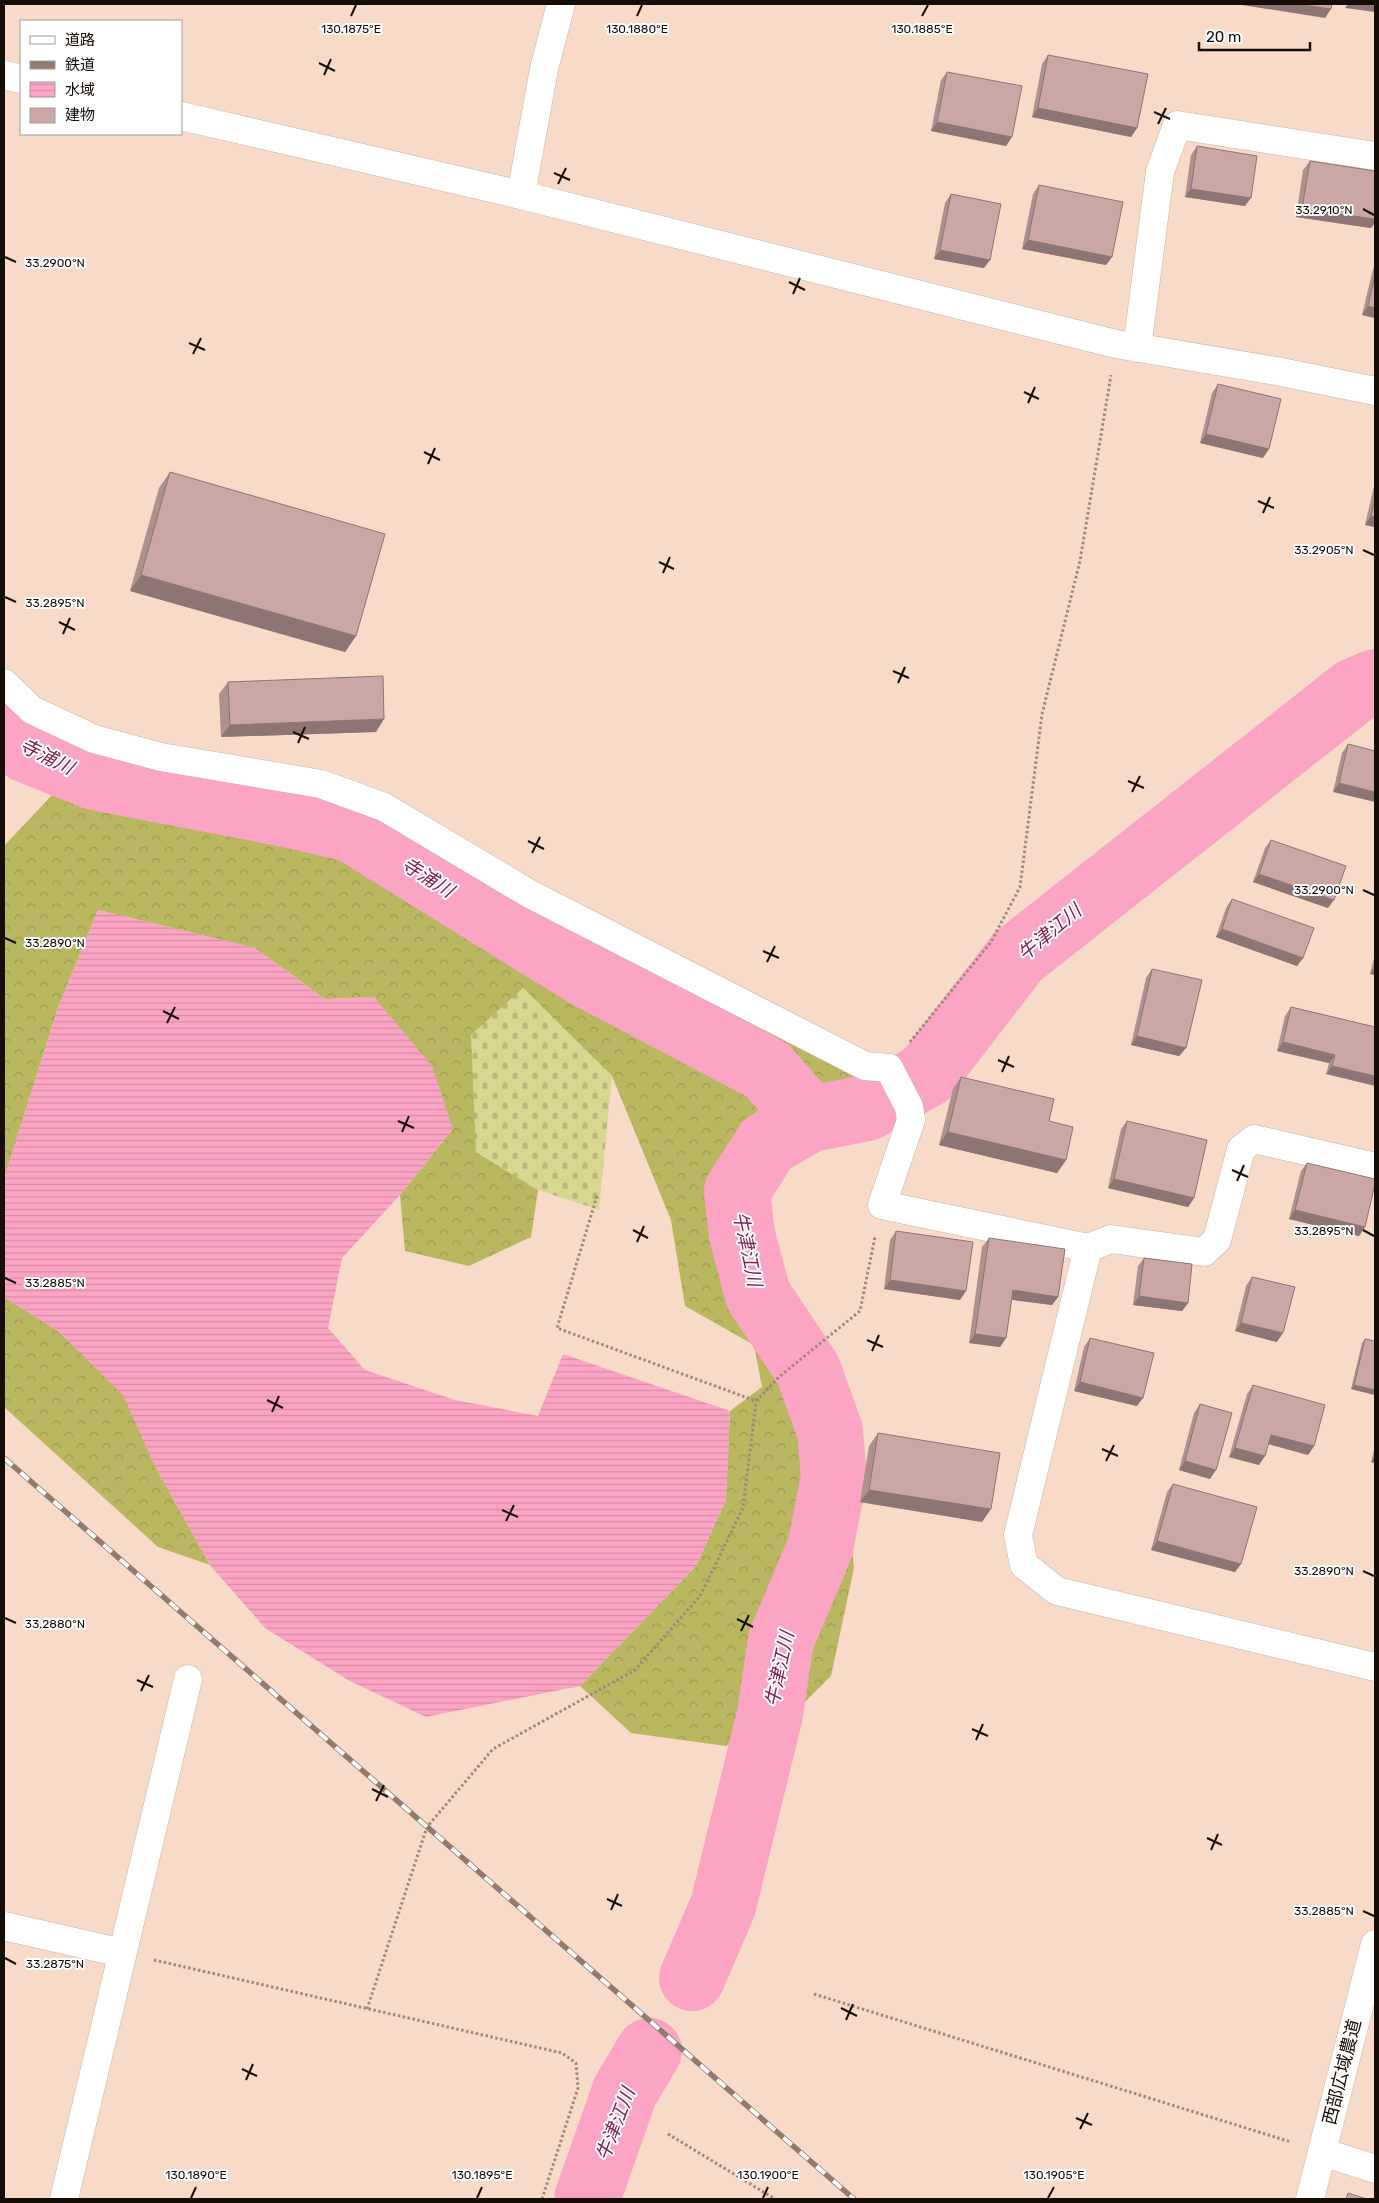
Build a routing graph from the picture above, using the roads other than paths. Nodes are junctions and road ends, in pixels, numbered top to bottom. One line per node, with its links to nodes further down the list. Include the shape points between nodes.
1 (561, 4): 6 (street, via 544,69)
2 (4, 75): 3 (street)
3 (20, 79)
4 (182, 116): 6 (street)
5 (1375, 156): 7 (street, via 1177,125 1160,172)
6 (521, 195): 7 (street)
7 (1127, 346): 8 (street)
8 (1375, 391)
9 (4, 683): 11 (street, via 32,710 94,738 161,757 321,784 384,807 530,894 866,1066 889,1068 909,1107 911,1120 882,1205)
10 (1375, 1167): 11 (street, via 1254,1139 1241,1149 1217,1240 1204,1252 1111,1239)
11 (1088, 1248): 12 (street, via 1018,1534 1024,1564 1057,1590)
12 (1375, 1667)
13 (188, 1679): 16 (street)
14 (4, 1926): 16 (street)
15 (1375, 1944): 17 (street, 西部広域農道)
16 (122, 1953): 19 (street)
17 (1322, 2152): 18 (street); 20 (street, 西部広域農道)
18 (1375, 2169)
19 (64, 2199)
20 (1310, 2199)

